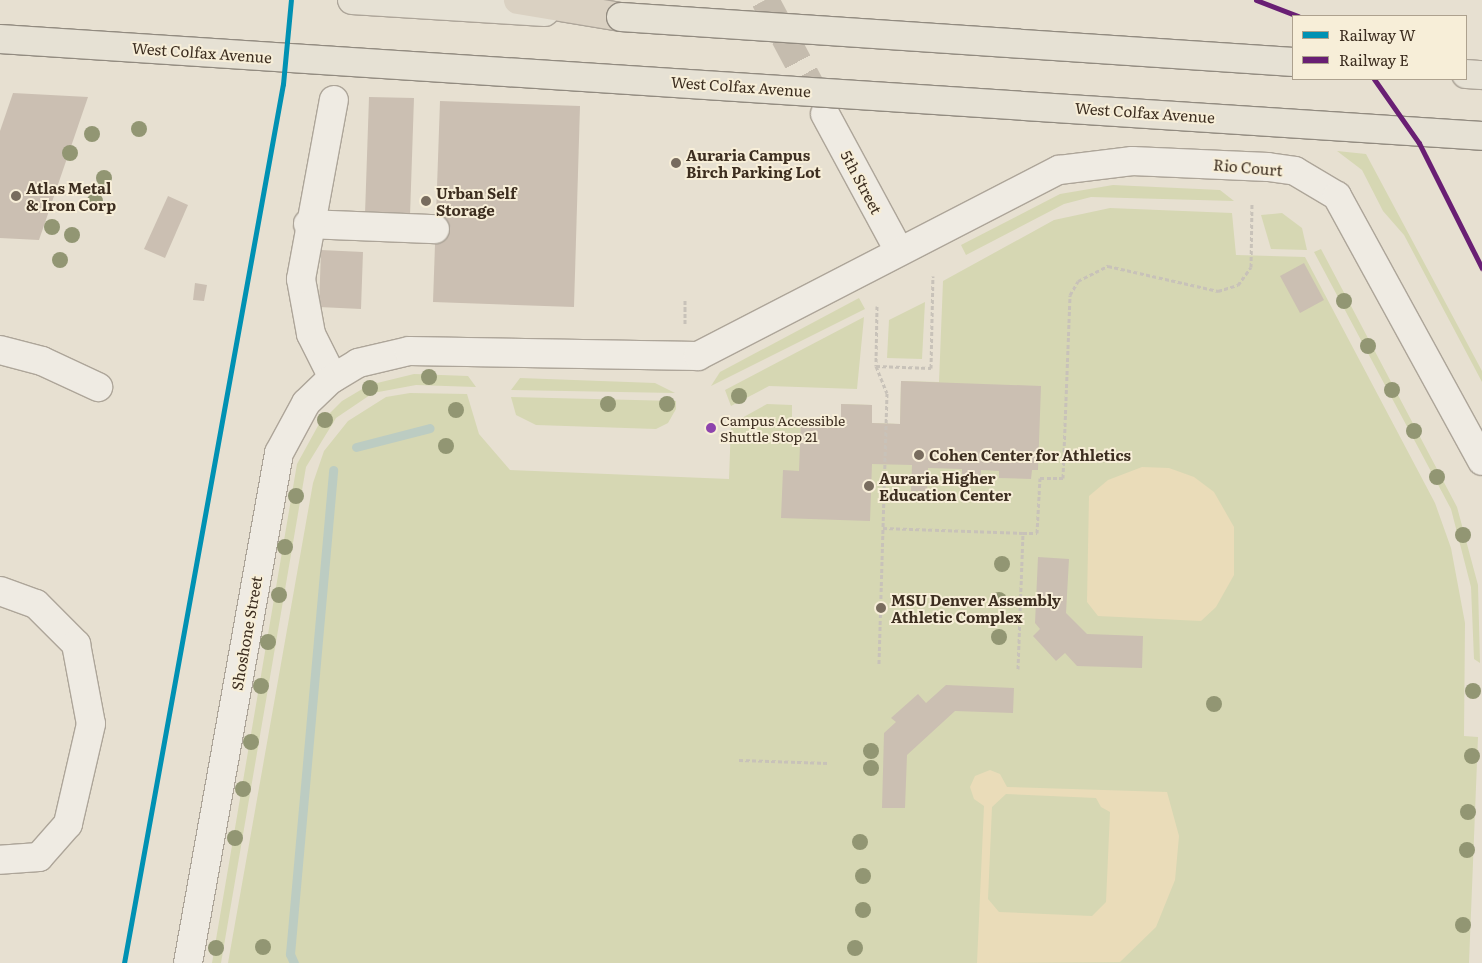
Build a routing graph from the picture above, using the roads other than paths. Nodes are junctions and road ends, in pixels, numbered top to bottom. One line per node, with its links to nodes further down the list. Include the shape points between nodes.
1 (352, 0): 3 (main road)
2 (518, 0): 3 (highway)
3 (621, 17): 5 (main road, bridge)
4 (0, 39): 10 (main road, West Colfax Avenue, bridge)
5 (1292, 62)
6 (1467, 74): 7 (main road)
7 (1482, 75)
8 (334, 100): 11 (street)
9 (825, 114): 13 (street, 5th Street)
10 (1482, 136)
11 (308, 224): 12 (street); 15 (street, via 302,271 304,306 313,341)
12 (435, 229)
13 (899, 251): 15 (street, Shoshone Street, via 698,356 409,351 385,354); 17 (street, Rio Court, via 1059,170 1095,162 1235,164 1295,171 1320,182 1349,214)
14 (0, 350): 16 (street, via 42,361)
15 (333, 378): 20 (street, Shoshone Street, via 293,421 276,465)
16 (98, 387)
17 (1482, 461)
18 (0, 592): 19 (street, via 36,604 76,644 91,724 68,824 39,857)
19 (0, 860)
20 (188, 963)

